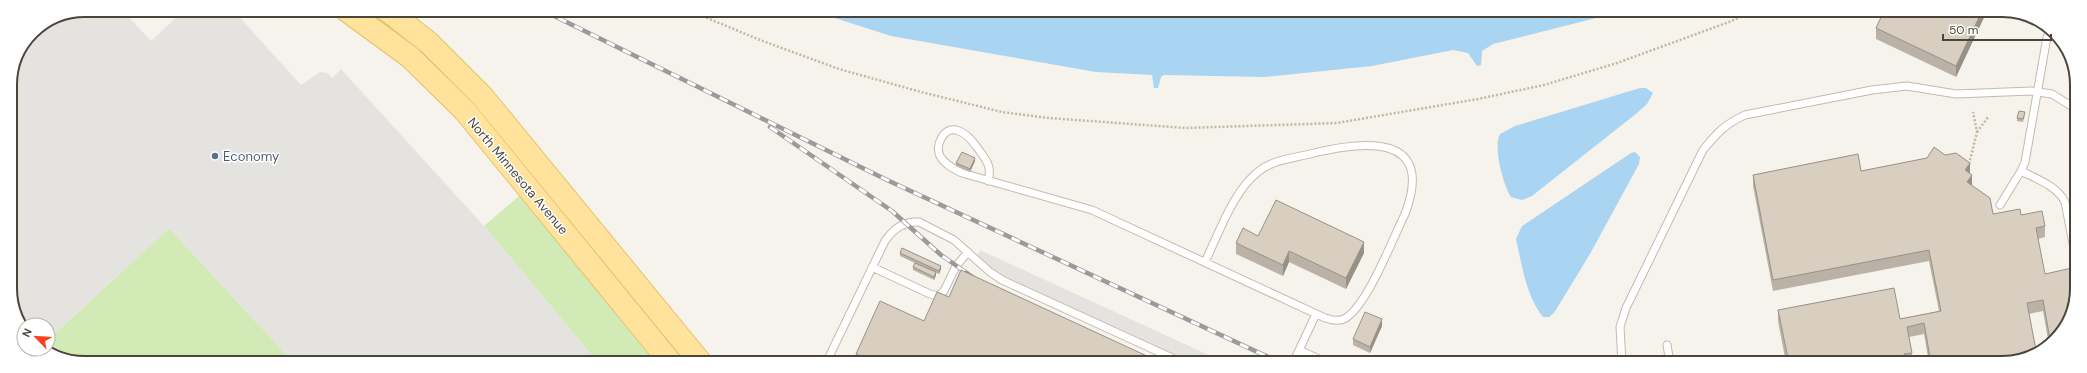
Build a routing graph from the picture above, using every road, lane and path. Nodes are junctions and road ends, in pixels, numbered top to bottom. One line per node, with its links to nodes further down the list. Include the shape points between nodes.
1 (356, 17): 22 (main road, North Minnesota Avenue, via 410,57 465,111)
2 (397, 17): 23 (main road, North Minnesota Avenue, via 429,43 482,96)
3 (705, 17): 4 (path, via 839,69 1002,112 1186,128 1337,123 1485,97 1544,85 1617,63)
4 (1740, 17)
5 (2047, 37): 6 (lane)
6 (2037, 92): 7 (lane, via 2052,94); 12 (lane, via 2025,162); 28 (lane, via 1956,94 1922,88 1888,88 1746,115 1730,122 1703,150 1626,308 1620,327)
7 (2070, 105)
8 (1974, 112): 10 (path)
9 (1990, 116): 10 (path)
10 (1977, 132): 11 (path)
11 (1969, 168)
12 (2021, 171): 14 (lane); 15 (lane, via 2061,194)
13 (988, 181): 13 (lane, via 962,173 946,163 938,148 944,134 954,129 972,140 988,162); 17 (lane, via 1092,210)
14 (2000, 205)
15 (2070, 228)
16 (968, 252): 18 (lane, via 956,266 944,292 938,296); 18 (lane, via 954,240 919,222 913,222 890,233); 25 (lane, via 1002,280)
17 (1205, 262): 19 (lane); 19 (lane, via 1238,194 1248,180 1260,170 1277,162 1334,148 1357,145 1388,148 1409,162 1413,172 1410,201 1405,214 1367,293 1358,306 1346,318 1339,320)
18 (872, 267): 24 (lane)
19 (1316, 314): 21 (lane)
20 (1667, 345): 29 (lane)
21 (1300, 350): 26 (lane); 27 (lane)
22 (666, 356)
23 (696, 356)
24 (829, 356)
25 (1168, 356)
26 (1297, 356)
27 (1313, 356)
28 (1622, 356)
29 (1669, 356)

